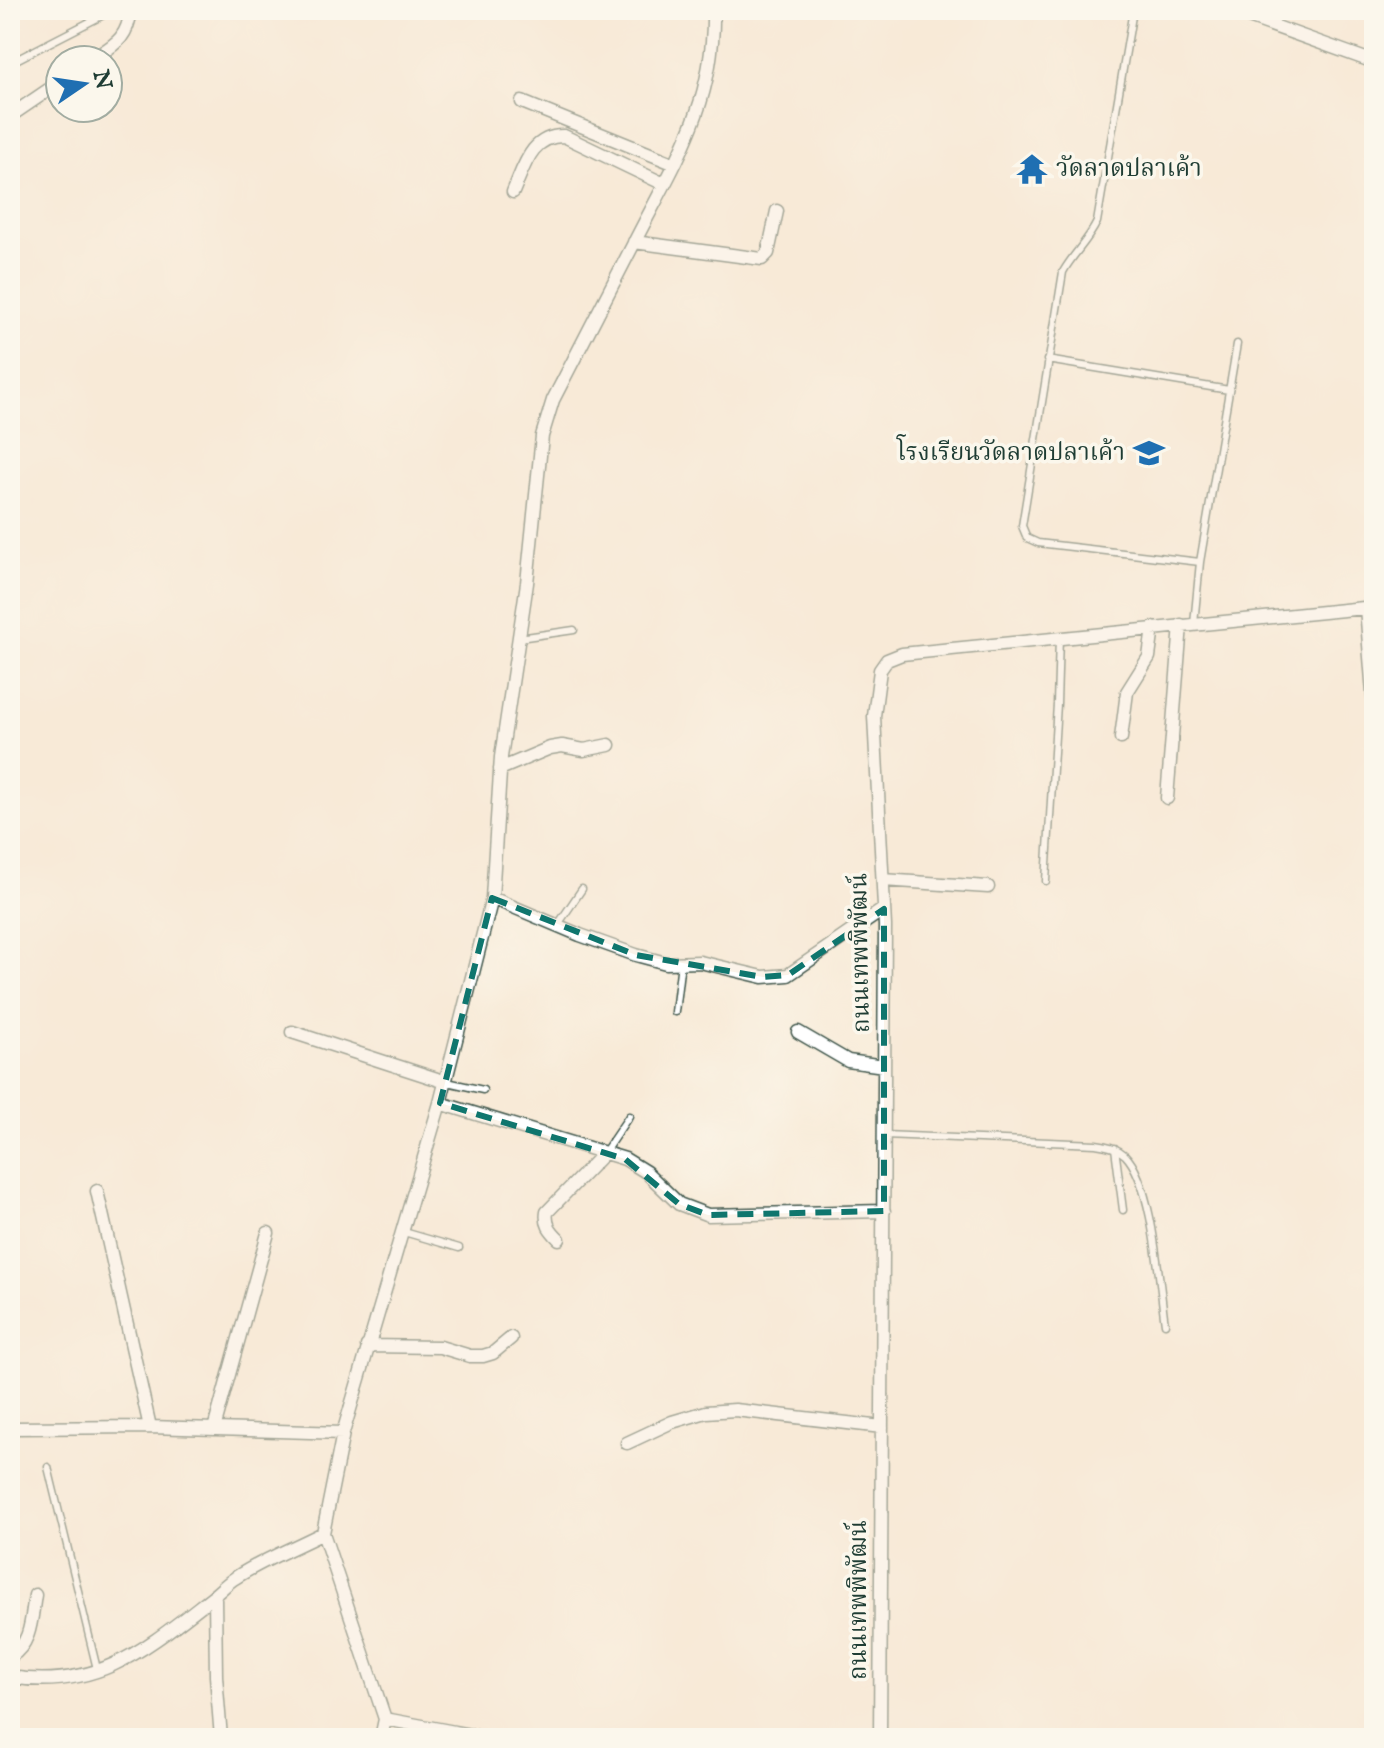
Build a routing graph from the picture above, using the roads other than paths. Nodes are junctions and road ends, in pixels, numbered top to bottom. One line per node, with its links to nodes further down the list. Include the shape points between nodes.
1 (113, 10): 8 (lane)
2 (131, 10): 6 (street, via 129,26)
3 (713, 10): 12 (street, via 704,99)
4 (1133, 10): 18 (lane, via 1097,222 1063,272)
5 (1229, 10): 7 (street)
6 (115, 44)
7 (1374, 62)
8 (10, 63)
9 (44, 93): 11 (street)
10 (522, 102): 12 (street)
11 (10, 116)
12 (675, 164): 13 (street)
13 (664, 184): 14 (street, via 564,136 552,136 530,153); 16 (street)
14 (513, 192)
15 (777, 211): 16 (street, via 762,259)
16 (634, 242): 27 (street, via 553,400 542,436)
17 (1237, 344): 19 (lane)
18 (1047, 360): 19 (lane); 20 (lane, via 1022,526 1027,538)
19 (1229, 390): 20 (lane)
20 (1200, 562): 22 (lane)
21 (1370, 608): 22 (street, ถนนเทพพิพัฒน์); 24 (street)
22 (1187, 625): 23 (street, ถนนเทพพิพัฒน์); 32 (street)
23 (1153, 628): 26 (street, ถนนเทพพิพัฒน์); 29 (street, via 1149,657 1127,692)
24 (1371, 628): 28 (street)
25 (574, 630): 27 (lane)
26 (1059, 637): 33 (street, ถนนเทพพิพัฒน์, via 887,660 876,687 874,716); 34 (lane)
27 (519, 638): 31 (street)
28 (1374, 706)
29 (1121, 738)
30 (609, 745): 31 (street, via 550,748)
31 (500, 769): 37 (street)
32 (1167, 798)
33 (883, 880): 35 (street); 38 (street, ถนนเทพพิพัฒน์)
34 (1046, 881)
35 (988, 887)
36 (582, 889): 39 (lane)
37 (492, 898): 39 (street); 45 (street)
38 (884, 909): 40 (street, via 788,975 763,977); 44 (street, ถนนเทพพิพัฒน์)
39 (557, 926): 40 (street, via 636,955)
40 (681, 962): 41 (lane)
41 (675, 1012)
42 (292, 1032): 45 (street)
43 (798, 1032): 44 (street, via 848,1061)
44 (884, 1066): 49 (street, ถนนเทพพิพัฒน์)
45 (446, 1082): 46 (lane); 47 (street)
46 (483, 1090)
47 (440, 1103): 51 (street); 55 (street)
48 (629, 1116): 51 (lane)
49 (884, 1135): 50 (lane); 54 (street, ถนนเทพพิพัฒน์)
50 (1115, 1148): 53 (lane); 59 (lane, via 1136,1170 1146,1197)
51 (604, 1153): 54 (street, via 625,1159 679,1204 708,1215); 57 (street, via 547,1212 546,1221)
52 (97, 1191): 62 (street)
53 (1123, 1210)
54 (884, 1211): 63 (street, ถนนเทพพิพัฒน์)
55 (400, 1231): 58 (lane); 61 (street)
56 (268, 1233): 65 (street)
57 (559, 1239)
58 (459, 1248)
59 (1165, 1324)
60 (511, 1338): 61 (street, via 483,1356 440,1347)
61 (367, 1346): 66 (street)
62 (150, 1427): 64 (street); 65 (street)
63 (882, 1427): 67 (street, via 735,1410 695,1414); 79 (street, ถนนเทพพิพัฒน์)
64 (10, 1428)
65 (214, 1429): 66 (street)
66 (343, 1433): 69 (street)
67 (627, 1443)
68 (48, 1467): 73 (lane)
69 (323, 1533): 71 (street, via 257,1565); 75 (street)
70 (35, 1595): 72 (street, via 28,1639)
71 (215, 1596): 73 (street, via 139,1651); 76 (street)
72 (10, 1657)
73 (98, 1671): 74 (street, via 60,1681)
74 (10, 1677)
75 (385, 1719): 77 (street); 78 (street)
76 (219, 1736)
77 (381, 1738)
78 (487, 1738)
79 (880, 1738)

